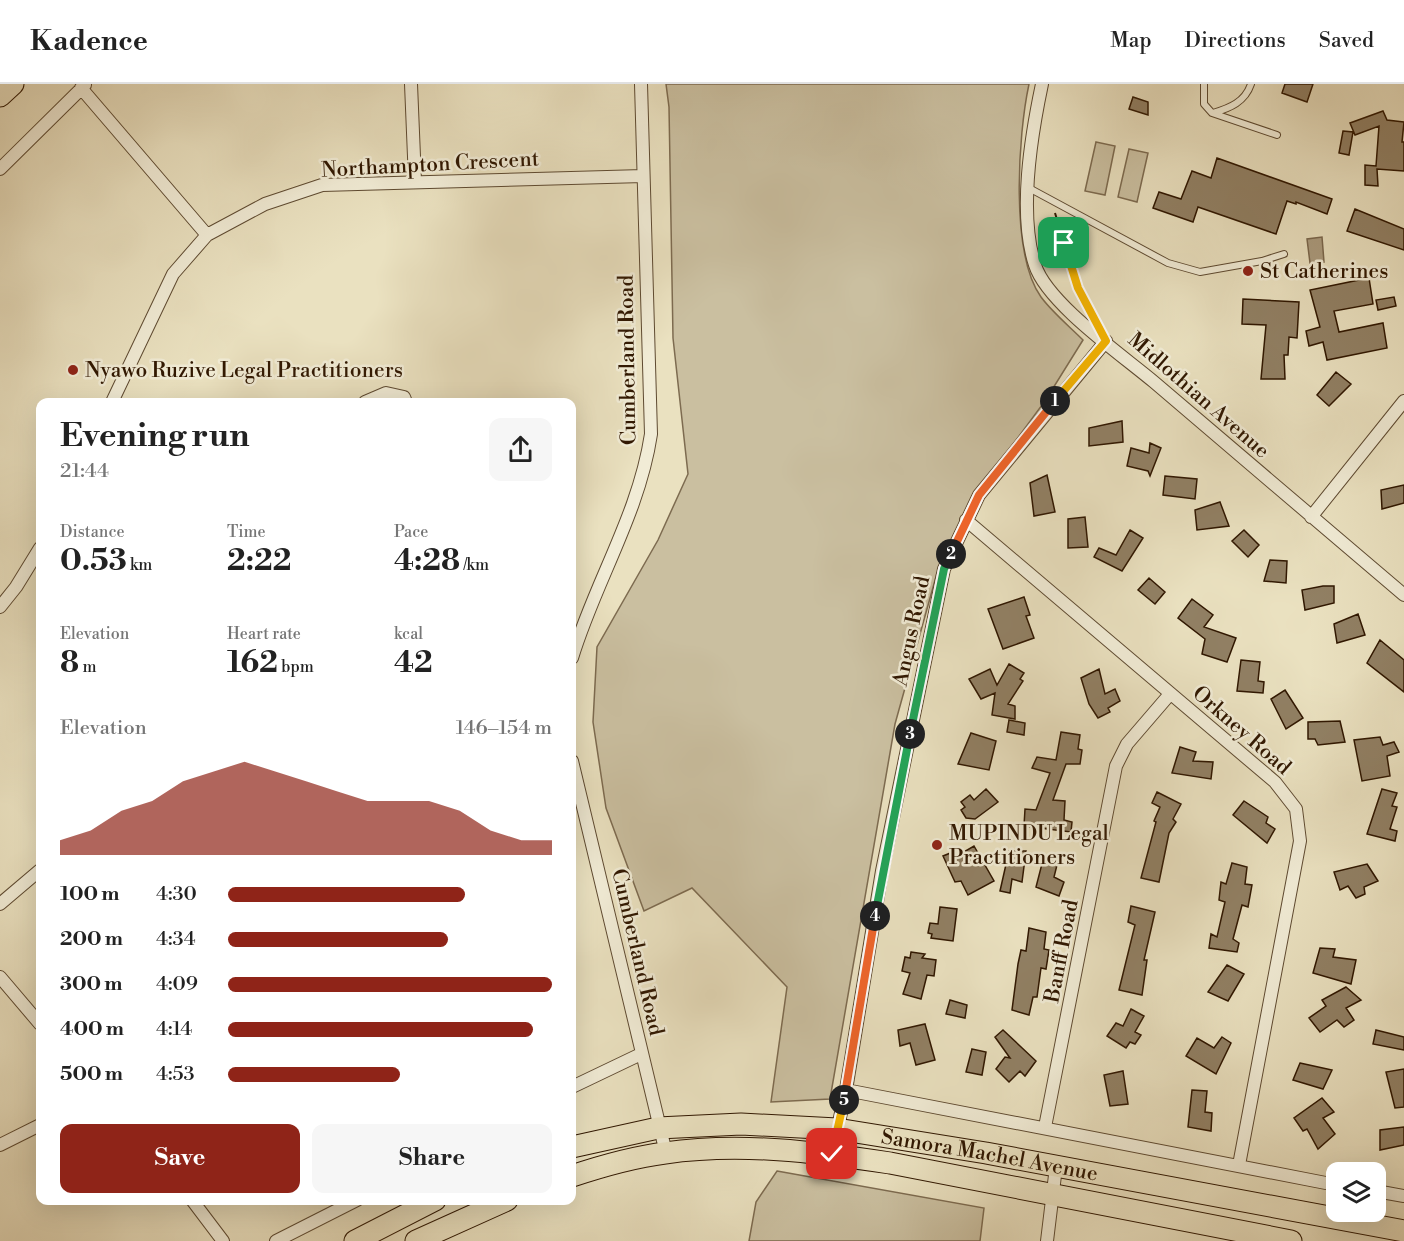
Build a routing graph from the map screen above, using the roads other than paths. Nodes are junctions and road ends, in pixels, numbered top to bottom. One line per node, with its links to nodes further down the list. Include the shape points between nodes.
1 (13, 84): 8 (highway)
2 (411, 84): 13 (street)
3 (641, 84): 12 (street, Cumberland Road)
4 (1042, 84): 14 (street, Midlothian Avenue)
5 (1204, 84): 9 (lane, via 1204,104)
6 (1251, 84): 9 (lane, via 1236,104)
7 (83, 86): 11 (street); 15 (street)
8 (0, 96)
9 (1212, 113): 10 (lane)
10 (1277, 135)
11 (0, 169)
12 (643, 176): 13 (street, Northampton Crescent); 27 (street, Cumberland Road, via 651,408 648,451 635,500)
13 (415, 181): 15 (street, Northampton Crescent, via 322,185 265,204)
14 (1027, 187): 16 (lane, via 1168,263 1200,273); 17 (street, Midlothian Avenue, via 1035,266 1056,298)
15 (207, 235): 18 (street, Northampton Crescent, via 173,274)
16 (1284, 254)
17 (1106, 341): 22 (street, Midlothian Avenue); 23 (street, Angus Road, via 979,495)
18 (114, 398)
19 (374, 398): 20 (street, via 386,393)
20 (404, 398)
21 (1404, 400): 22 (street)
22 (1311, 517): 25 (street, Midlothian Avenue)
23 (966, 520): 28 (street, Orkney Road); 36 (street, Angus Road, via 944,569 927,647 882,872)
24 (36, 554): 26 (street)
25 (1404, 595)
26 (0, 607)
27 (576, 629)
28 (1170, 694): 38 (street, Banff Road, via 1127,744 1116,766); 45 (street, Orkney Road, via 1275,782 1296,809 1299,825 1300,841)
29 (576, 777): 34 (street, Cumberland Road)
30 (36, 873): 31 (street)
31 (0, 904)
32 (0, 977): 33 (street)
33 (36, 1019)
34 (641, 1054): 35 (street); 39 (street, Cumberland Road)
35 (576, 1085)
36 (846, 1090): 38 (street, Samora Machel Avenue); 40 (street, Angus Road)
37 (36, 1127): 41 (street)
38 (1045, 1127): 45 (street, Samora Machel Avenue)
39 (658, 1128): 40 (highway, Samora Machel Avenue, via 741,1124); 42 (highway, Samora Machel Avenue); 43 (street, Cumberland Road)
40 (837, 1129): 44 (street, Angus Road); 46 (highway, Samora Machel Avenue)
41 (0, 1145)
42 (576, 1145)
43 (666, 1152): 44 (highway, via 734,1149); 47 (highway)
44 (832, 1154): 50 (highway, via 890,1162)
45 (1239, 1165): 48 (street, Samora Machel Avenue)
46 (1056, 1167): 50 (street); 56 (highway, Samora Machel Avenue)
47 (576, 1175)
48 (1326, 1183)
49 (1386, 1193): 51 (street)
50 (1052, 1196): 61 (street); 62 (highway)
51 (1404, 1196)
52 (196, 1205): 57 (street)
53 (347, 1205): 58 (street)
54 (425, 1205): 59 (highway)
55 (496, 1205): 60 (highway)
56 (1404, 1231)
57 (223, 1241)
58 (276, 1241)
59 (355, 1241)
60 (416, 1241)
61 (1047, 1241)
62 (1291, 1241)

